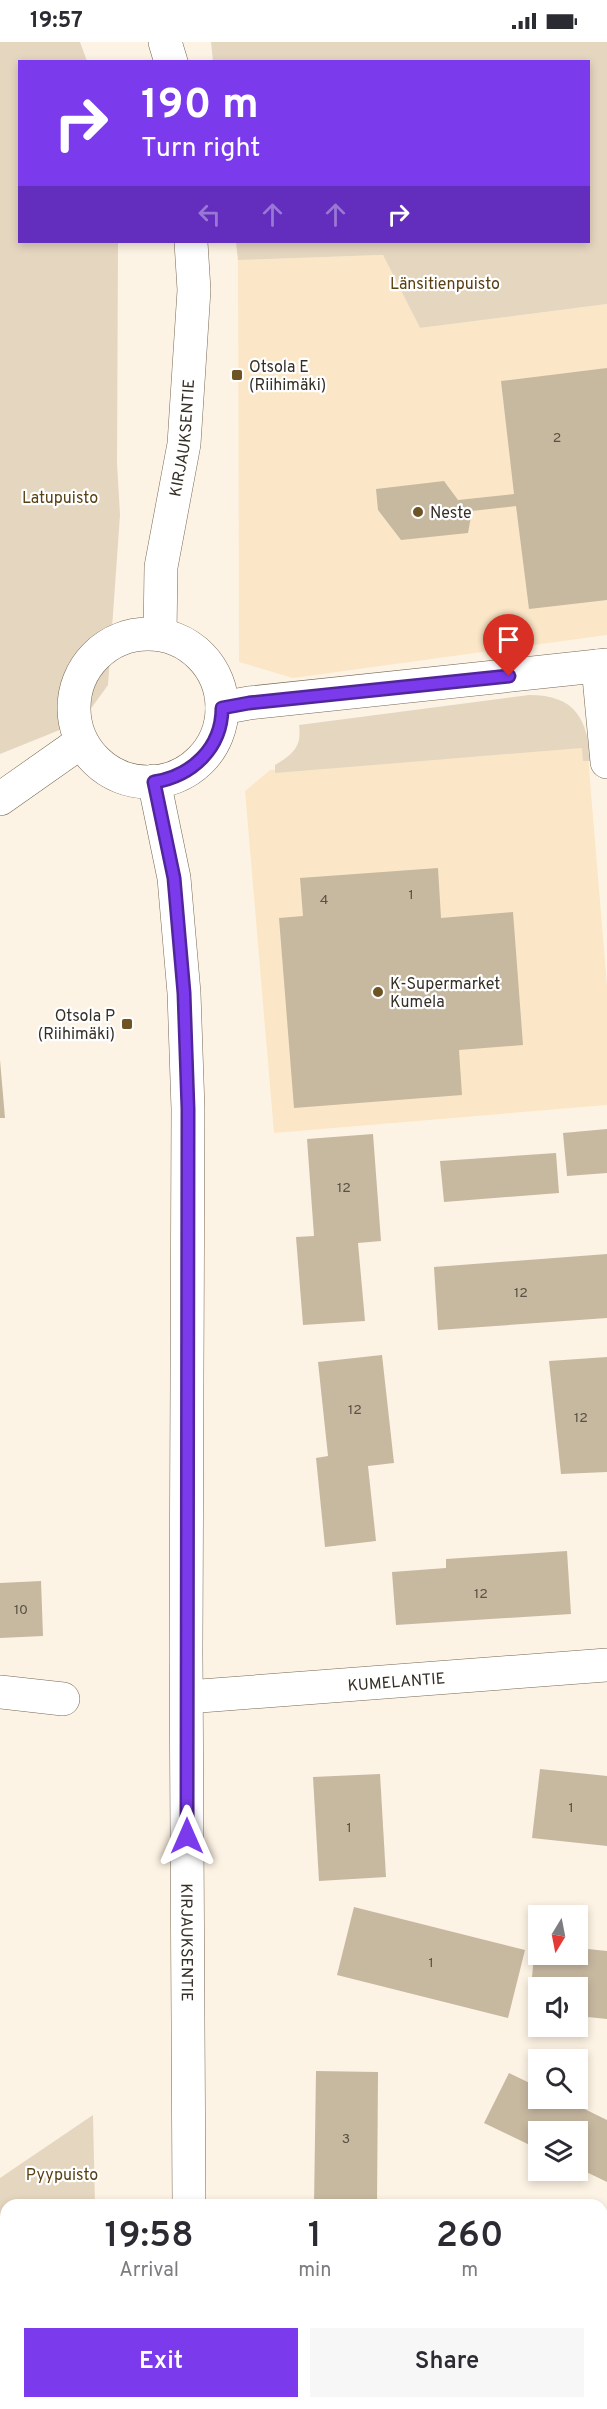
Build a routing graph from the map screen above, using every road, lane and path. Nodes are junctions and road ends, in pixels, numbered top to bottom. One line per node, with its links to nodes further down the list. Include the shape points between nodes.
1 (165, 42): 2 (street)
2 (170, 60)
3 (191, 243): 4 (street, KIRJAUKSENTIE, via 194,290 184,444 161,567)
4 (160, 634): 6 (street, via 182,641 201,655 215,674); 7 (street, via 136,634 114,641 95,655 81,674 74,697 74,720)
5 (603, 665): 6 (street); 8 (street)
6 (222, 708): 9 (street, via 215,742 201,761 182,775)
7 (81, 742): 9 (street, via 95,761 114,774 137,782); 10 (street)
8 (607, 762)
9 (154, 782): 13 (street, KIRJAUKSENTIE, via 174,878 188,1098)
10 (0, 799)
11 (607, 1665): 13 (street, KUMELANTIE)
12 (0, 1692): 14 (street)
13 (187, 1697): 15 (street, KIRJAUKSENTIE)
14 (63, 1699)
15 (189, 2199)

